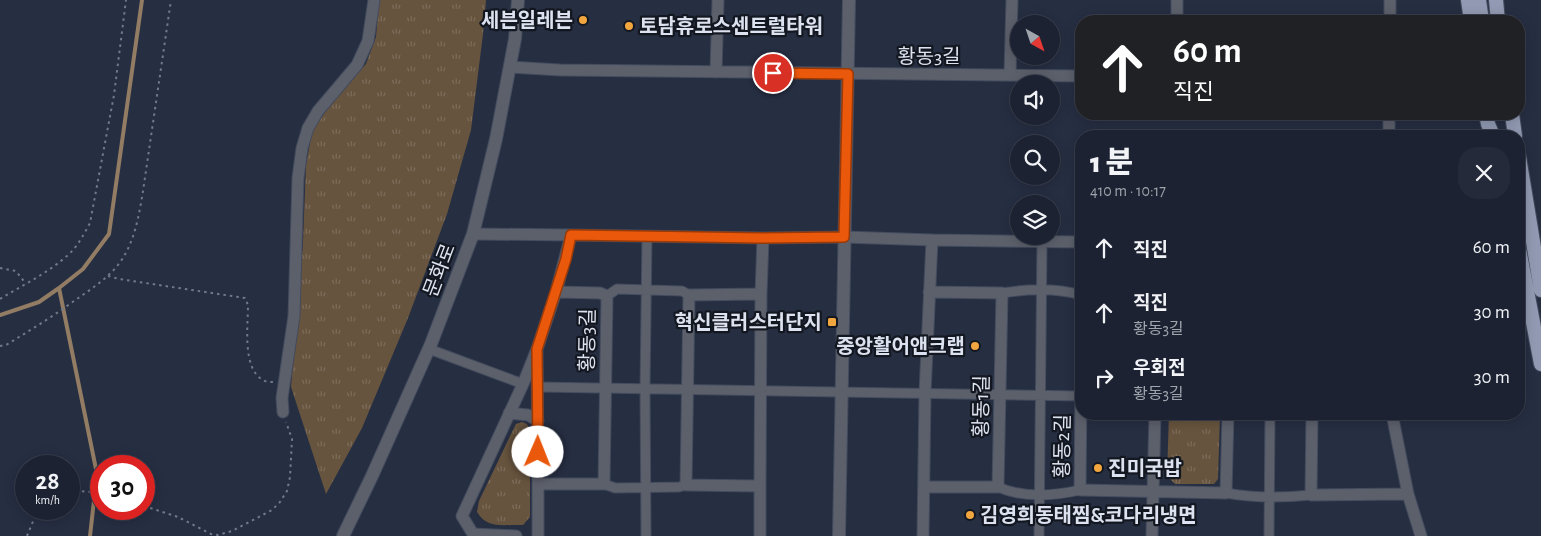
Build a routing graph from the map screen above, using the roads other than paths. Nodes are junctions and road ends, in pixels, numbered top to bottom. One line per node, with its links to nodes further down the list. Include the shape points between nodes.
1 (374, 0): 58 (street, via 368,41 357,65 318,111 302,148 298,178 294,316 282,398)
2 (518, 0): 16 (street, 문화로)
3 (718, 0): 17 (street)
4 (849, 0): 18 (street)
5 (1012, 0): 19 (street)
6 (1178, 0): 11 (street)
7 (1390, 0): 12 (street)
8 (1468, 0): 13 (highway)
9 (1479, 0): 14 (highway)
10 (1496, 0): 15 (highway)
11 (1177, 15)
12 (1390, 15)
13 (1470, 15)
14 (1481, 15)
15 (1497, 15)
16 (510, 67): 17 (street, 황동3길); 23 (street, 문화로)
17 (716, 72): 18 (street, 황동3길)
18 (848, 74): 19 (street, 황동3길); 26 (street)
19 (1010, 75)
20 (1060, 76): 21 (street, 황동3길)
21 (1075, 76)
22 (1525, 193): 35 (highway)
23 (472, 234): 24 (street); 44 (street, 문화로)
24 (571, 235): 25 (street); 37 (street, 황동3길)
25 (647, 236): 27 (street); 34 (street)
26 (844, 237): 27 (street); 28 (street); 53 (street)
27 (762, 238): 41 (street)
28 (932, 240): 29 (street); 38 (street)
29 (1010, 241)
30 (1060, 241): 31 (street)
31 (1075, 242)
32 (1042, 245): 36 (street)
33 (1525, 280): 46 (highway)
34 (646, 290): 42 (street); 43 (street, via 616,289); 49 (street)
35 (1541, 290)
36 (1042, 291): 39 (street); 40 (street); 56 (street)
37 (556, 292): 43 (street, 황동3길); 45 (street)
38 (929, 292): 39 (street); 54 (street)
39 (1002, 293): 55 (street, 황동1길)
40 (1075, 293)
41 (761, 294): 42 (street); 52 (street)
42 (689, 295): 51 (street)
43 (607, 296): 50 (street, 황동3길)
44 (429, 349): 47 (street); 81 (street, 문화로)
45 (537, 349): 47 (street); 48 (street)
46 (1541, 364)
47 (523, 384): 59 (street)
48 (538, 387): 50 (street); 66 (street)
49 (645, 388): 50 (street); 51 (street); 72 (street)
50 (605, 389): 68 (street, 황동3길)
51 (687, 389): 52 (street); 69 (street)
52 (760, 390): 53 (street); 70 (street)
53 (841, 391): 54 (street); 86 (street)
54 (925, 393): 55 (street); 73 (street)
55 (1000, 394): 56 (street); 71 (street, 황동1길)
56 (1041, 395): 57 (street); 78 (street)
57 (1075, 396)
58 (283, 412)
59 (508, 413): 66 (street, via 528,415); 82 (street, via 462,516 473,534)
60 (1081, 420): 74 (street, 황동2길)
61 (1155, 420): 75 (street)
62 (1228, 420): 76 (street)
63 (1270, 420): 80 (street)
64 (1312, 420): 79 (street)
65 (1393, 420): 77 (street)
66 (538, 421): 67 (street)
67 (538, 484): 68 (street); 83 (street)
68 (604, 484): 72 (street, via 615,488)
69 (686, 485): 70 (street); 72 (street)
70 (760, 486): 85 (street)
71 (998, 487): 73 (street); 78 (street, via 1011,493)
72 (645, 488): 84 (street)
73 (924, 488): 87 (street)
74 (1080, 490): 75 (street, 황동2길); 78 (street)
75 (1153, 492): 76 (street, 황동2길); 89 (street)
76 (1226, 493): 80 (street)
77 (1408, 494): 79 (street); 91 (street)
78 (1040, 495): 88 (street)
79 (1311, 495): 80 (street)
80 (1269, 497): 90 (street)
81 (343, 536)
82 (516, 536)
83 (538, 536)
84 (646, 536)
85 (760, 536)
86 (839, 536)
87 (923, 536)
88 (1039, 536)
89 (1152, 536)
90 (1269, 536)
91 (1421, 536)

